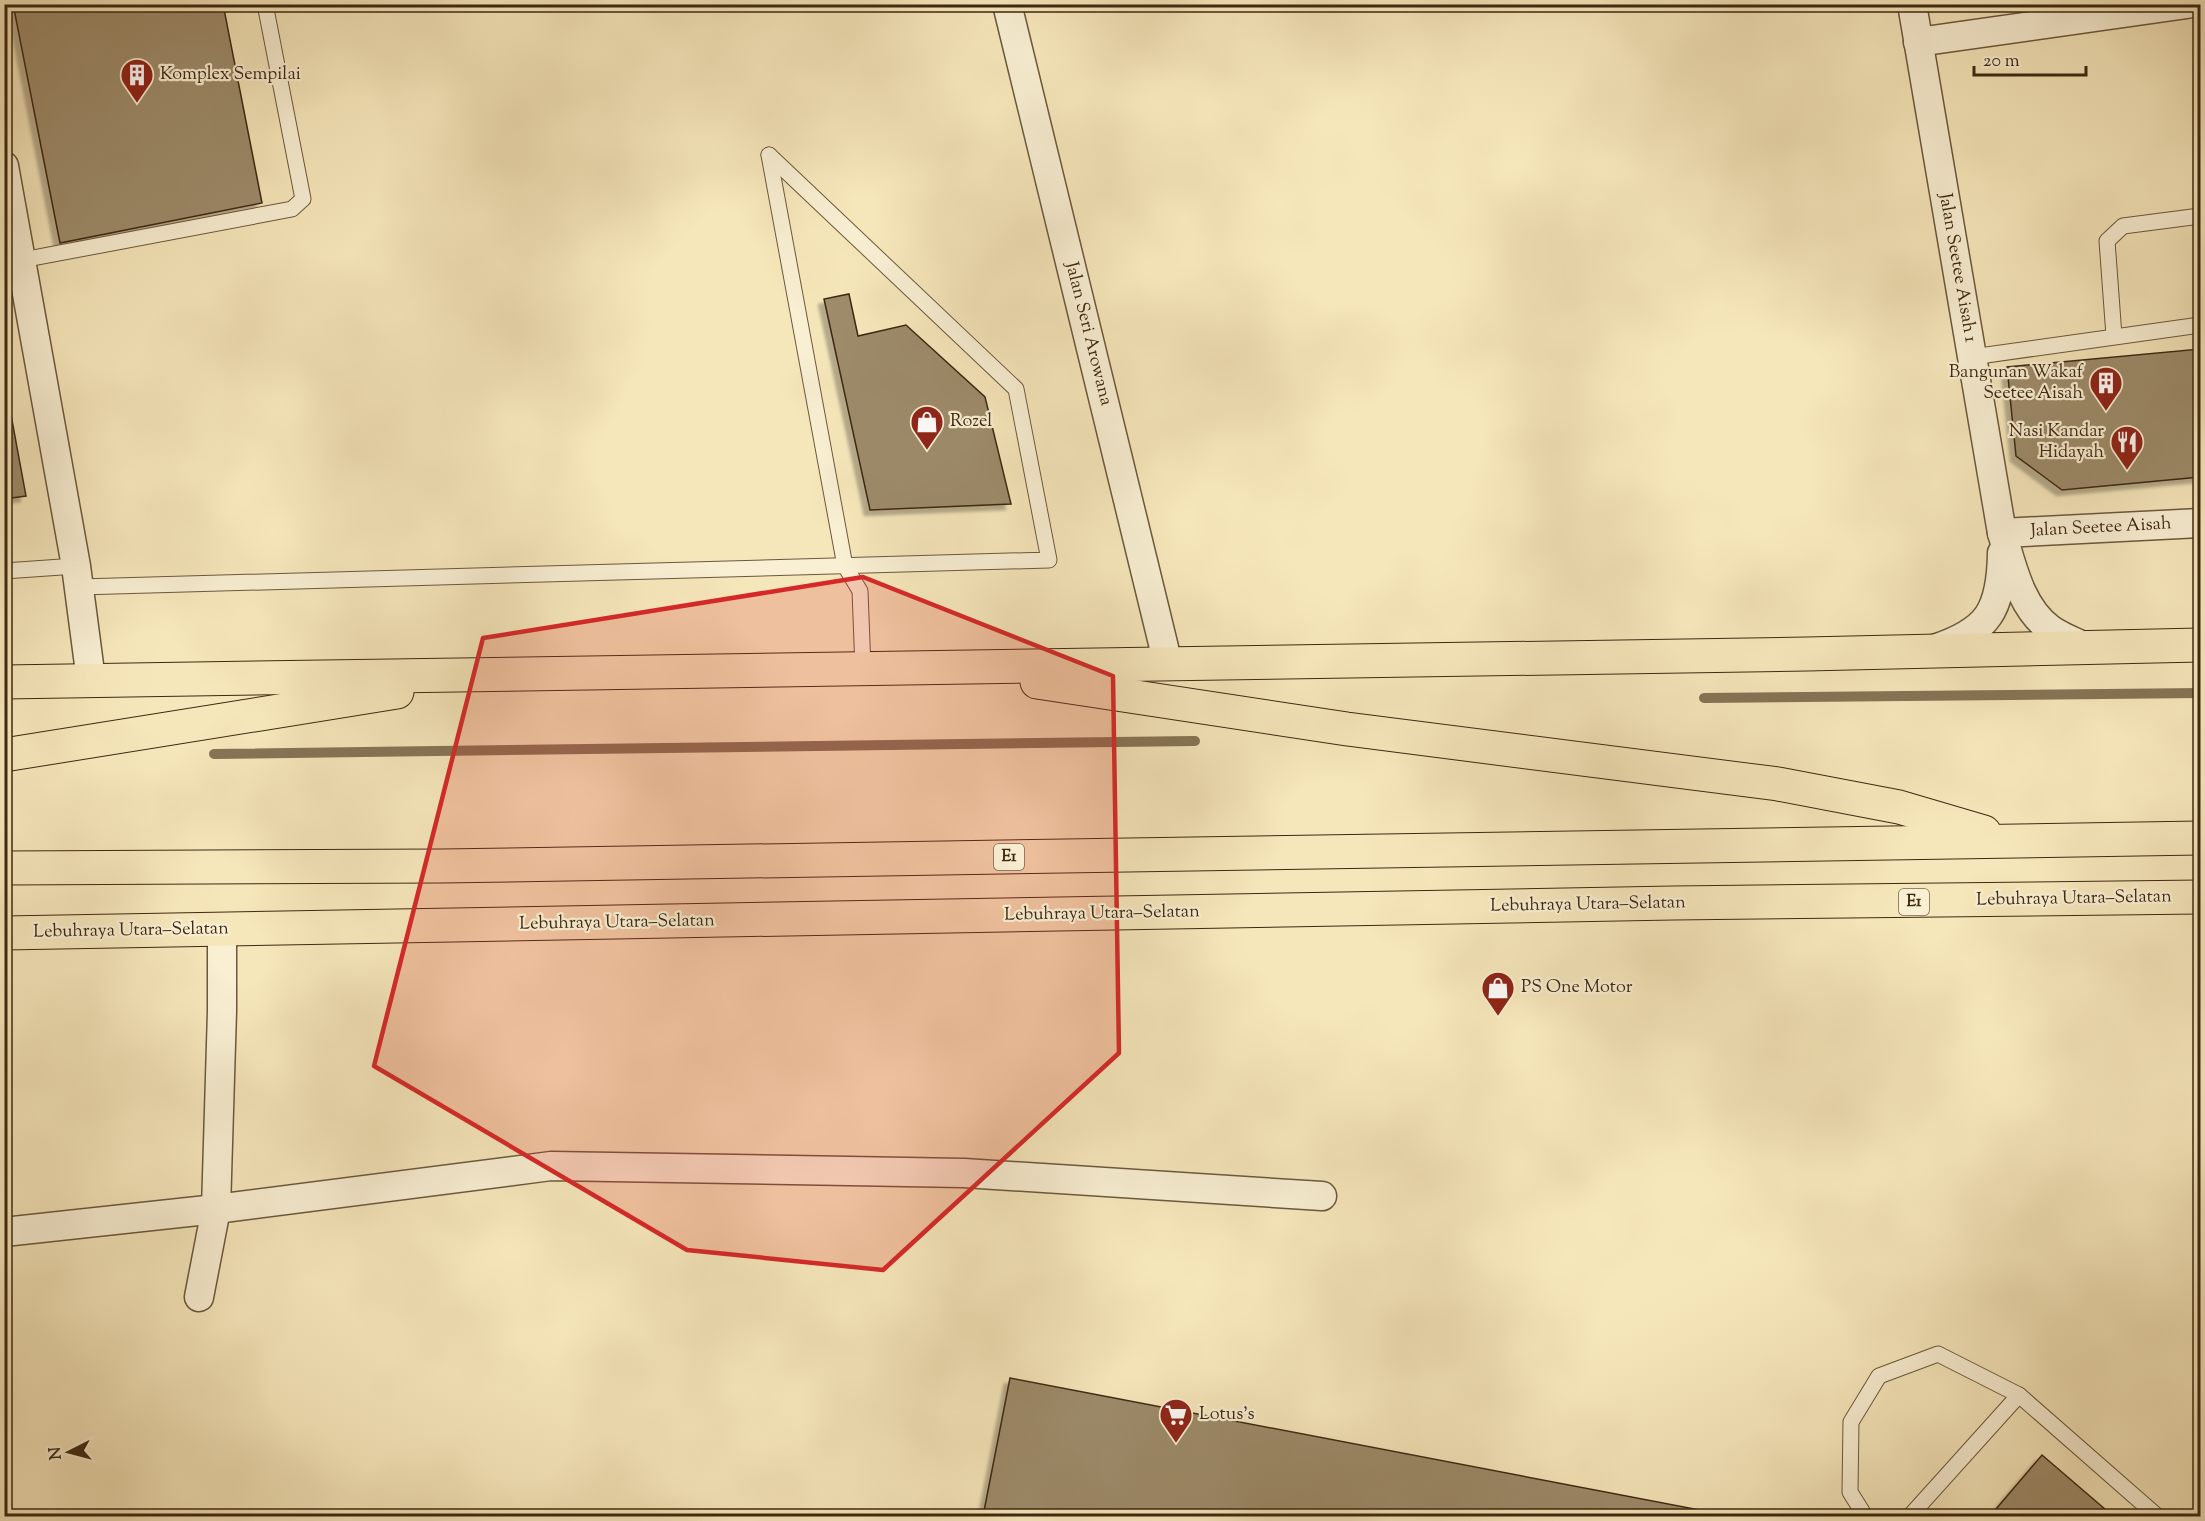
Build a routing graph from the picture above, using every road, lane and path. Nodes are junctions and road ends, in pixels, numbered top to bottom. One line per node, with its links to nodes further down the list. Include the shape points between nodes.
1 (265, 4): 8 (lane, via 303,199 292,209)
2 (1007, 4): 20 (street, Jalan Seri Arowana)
3 (1912, 4): 5 (street, Jalan Seetee Aisah 1)
4 (2187, 4): 5 (street)
5 (1918, 42): 11 (street, Jalan Seetee Aisah 1)
6 (4, 166): 8 (street)
7 (2200, 216): 10 (lane, via 2123,226 2107,241)
8 (22, 260): 16 (street)
9 (2200, 325): 10 (lane)
10 (2114, 336): 11 (lane)
11 (1972, 357): 13 (street, Jalan Seetee Aisah 1)
12 (2200, 523): 13 (street, Jalan Seetee Aisah)
13 (2002, 533): 18 (street, Jalan Seetee Aisah 1, via 2020,588 2038,618 2063,637); 19 (street, Jalan Seetee Aisah 1, via 1999,595 1989,615 1969,635)
14 (845, 566): 14 (lane, via 1049,560 1016,389 769,155); 16 (lane); 22 (lane, via 860,591)
15 (4, 571): 16 (lane)
16 (77, 576): 24 (street)
17 (2200, 645): 18 (highway)
18 (2088, 648): 19 (highway)
19 (1923, 652): 20 (highway)
20 (1168, 664): 21 (highway)
21 (958, 668): 22 (highway); 28 (highway, via 1347,729 1778,783 1899,807)
22 (863, 669): 23 (highway)
23 (521, 673): 24 (highway); 26 (highway)
24 (92, 680): 25 (highway)
25 (4, 682)
26 (4, 755)
27 (2200, 838): 28 (highway, E1)
28 (2014, 841): 29 (highway, E1, via 476,866)
29 (4, 868)
30 (2200, 897): 31 (highway, Lebuhraya Utara–Selatan / E1)
31 (222, 930): 32 (highway, Lebuhraya Utara–Selatan / E1); 34 (street)
32 (4, 933)
33 (1322, 1196): 34 (street, via 964,1173 551,1166)
34 (216, 1209): 35 (street); 36 (street)
35 (4, 1232)
36 (199, 1297)
37 (2019, 1395): 38 (lane, via 1938,1354 1880,1376 1851,1422 1850,1492); 39 (lane); 40 (lane)
38 (1865, 1516)
39 (1911, 1516)
40 (2157, 1516)

